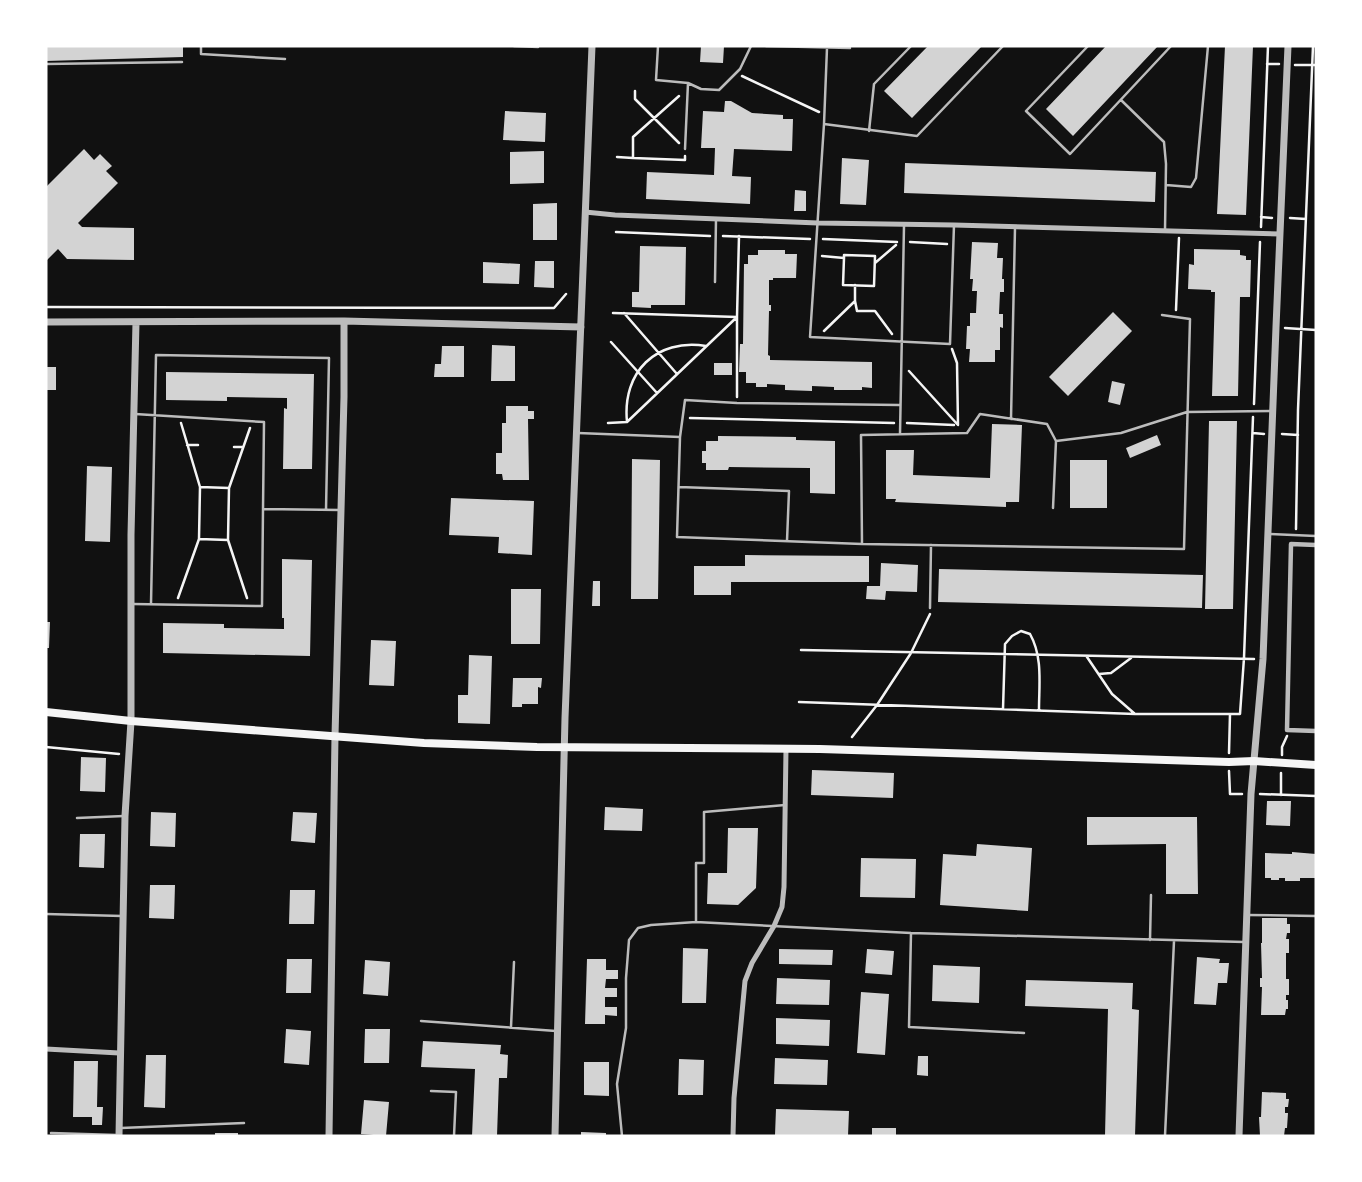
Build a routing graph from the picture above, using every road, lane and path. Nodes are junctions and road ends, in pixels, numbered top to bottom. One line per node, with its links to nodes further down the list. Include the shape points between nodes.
1 (201, 46): 18 (lane, via 201,54)
2 (514, 46): 15 (lane)
3 (592, 46): 34 (street)
4 (658, 46): 22 (lane, via 656,80)
5 (751, 46): 21 (lane)
6 (766, 46): 16 (lane)
7 (911, 46): 29 (lane, via 874,84)
8 (1003, 46): 29 (lane, via 917,136)
9 (1088, 46): 25 (lane, via 1026,112 1070,154)
10 (1171, 46): 25 (lane)
11 (1208, 46): 33 (lane, via 1196,178 1191,187)
12 (1268, 46): 43 (path)
13 (1288, 46): 44 (street)
14 (1313, 46): 68 (path)
15 (538, 48)
16 (827, 48): 17 (lane); 26 (lane)
17 (850, 48)
18 (285, 59)
19 (182, 62): 20 (lane)
20 (46, 64)
21 (736, 73): 22 (lane, via 719,90 701,89); 26 (path)
22 (688, 83): 24 (lane)
23 (635, 90): 27 (path, via 635,99)
24 (687, 90): 27 (path); 30 (lane)
25 (1121, 100): 33 (lane, via 1164,142)
26 (825, 115): 28 (lane)
27 (654, 118): 30 (path); 32 (path, via 632,137)
28 (824, 124): 29 (lane); 36 (lane)
29 (869, 131)
30 (685, 149): 32 (path, via 685,160)
31 (617, 157): 32 (path)
32 (633, 158)
33 (1166, 185): 40 (lane)
34 (585, 212): 35 (street); 66 (street)
35 (716, 219): 36 (street); 45 (lane)
36 (818, 223): 37 (street); 47 (lane)
37 (904, 224): 38 (street); 48 (lane)
38 (954, 225): 39 (street); 49 (lane)
39 (1016, 226): 40 (street); 90 (lane)
40 (1165, 231): 42 (street)
41 (616, 232): 45 (path)
42 (1179, 232): 43 (street); 62 (path)
43 (1260, 234): 44 (street); 83 (path)
44 (1280, 234): 67 (street)
45 (716, 236): 46 (path); 53 (lane)
46 (740, 236): 47 (path); 61 (path)
47 (817, 239): 50 (lane); 52 (path, via 900,242)
48 (904, 242): 49 (path); 71 (lane)
49 (954, 244): 74 (lane)
50 (816, 256): 51 (path); 70 (lane, via 810,337)
51 (844, 258): 52 (path, via 844,255 875,256); 54 (path, via 843,285)
52 (875, 263): 54 (path, via 874,286)
53 (715, 282)
54 (855, 285): 56 (path)
55 (566, 294): 57 (path, via 554,308)
56 (855, 301): 70 (path); 71 (path, via 857,310 875,311)
57 (46, 307)
58 (613, 313): 59 (path)
59 (624, 313): 61 (path); 76 (path)
60 (1162, 315): 62 (lane)
61 (737, 317): 75 (path); 81 (path)
62 (1176, 317): 85 (lane, via 1190,319)
63 (344, 320): 65 (street); 66 (street); 111 (street)
64 (46, 322): 65 (street)
65 (136, 322): 86 (street)
66 (581, 327): 97 (street)
67 (1276, 327): 68 (path); 84 (street)
68 (1301, 329): 69 (path); 73 (path)
69 (1316, 330)
70 (818, 337): 71 (lane)
71 (900, 341): 74 (lane); 77 (lane)
72 (612, 342): 78 (path)
73 (1301, 343)
74 (950, 344): 95 (path, via 957,363)
75 (706, 346): 76 (path, via 682,344); 79 (path)
76 (658, 353): 78 (path); 79 (path)
77 (901, 362): 82 (lane); 95 (path)
78 (638, 372): 80 (path); 92 (path, via 627,398)
79 (677, 374): 80 (path)
80 (657, 393): 92 (path)
81 (737, 403): 82 (lane); 89 (lane, via 685,400)
82 (899, 406): 94 (lane)
83 (1254, 411): 84 (lane); 85 (lane); 131 (path)
84 (1273, 411): 112 (street)
85 (1187, 412): 100 (lane, via 1121,433); 119 (lane, via 1184,549)
86 (134, 414): 87 (lane); 120 (street)
87 (155, 415): 88 (lane); 110 (lane, via 156,355 329,358); 121 (lane)
88 (179, 417): 91 (lane); 101 (path)
89 (683, 417): 94 (path); 99 (lane)
90 (1011, 419): 96 (lane, via 980,414); 100 (lane, via 1048,424)
91 (252, 422): 104 (path); 109 (lane, via 264,422)
92 (627, 422): 93 (path)
93 (608, 423)
94 (900, 423): 95 (path); 98 (lane)
95 (958, 425): 96 (path)
96 (972, 425): 98 (lane, via 967,433)
97 (577, 433): 99 (lane); 144 (street)
98 (900, 434): 117 (lane, via 861,435)
99 (680, 436): 106 (lane)
100 (1056, 441): 108 (lane)
101 (187, 445): 102 (path); 105 (path)
102 (198, 445)
103 (234, 447): 104 (path)
104 (243, 447): 107 (path)
105 (200, 487): 107 (path); 114 (path)
106 (678, 487): 116 (lane, via 789,491); 116 (lane, via 676,537)
107 (229, 488): 115 (path)
108 (1053, 508)
109 (263, 509): 110 (lane); 123 (lane, via 262,606)
110 (326, 510): 111 (lane)
111 (341, 510): 141 (street)
112 (1269, 534): 113 (lane); 147 (street)
113 (1316, 536)
114 (199, 539): 115 (path); 122 (path)
115 (228, 540): 123 (path)
116 (788, 541): 117 (lane)
117 (862, 544): 119 (lane)
118 (1316, 544): 140 (street, via 1291,544 1287,730)
119 (931, 545): 124 (lane)
120 (131, 604): 121 (lane); 139 (street)
121 (151, 604): 122 (lane)
122 (176, 605): 123 (lane)
123 (249, 606)
124 (930, 608): 126 (path, via 930,616)
125 (801, 650): 126 (path)
126 (911, 653): 127 (path); 134 (path)
127 (1004, 655): 128 (path); 128 (path, via 1005,644 1022,631 1030,634); 135 (path)
128 (1039, 655): 129 (path); 136 (path)
129 (1087, 656): 130 (path); 132 (path)
130 (1132, 658): 131 (path); 132 (path, via 1111,673)
131 (1244, 658): 138 (path, via 1240,714)
132 (1099, 674): 138 (path, via 1112,694)
133 (799, 702): 134 (path)
134 (877, 705): 135 (path); 142 (path)
135 (1004, 709): 136 (path)
136 (1039, 710): 138 (path)
137 (46, 712): 139 (main road)
138 (1135, 714)
139 (131, 721): 141 (main road); 146 (street)
140 (1316, 731)
141 (335, 736): 144 (main road, via 424,743); 176 (street)
142 (852, 737)
143 (46, 747): 146 (path)
144 (564, 747): 145 (main road); 168 (street)
145 (786, 748): 147 (main road); 151 (street)
146 (130, 755): 152 (street)
147 (1254, 761): 148 (main road); 149 (street)
148 (1316, 765)
149 (1251, 794): 150 (path); 156 (street)
150 (1316, 796)
151 (786, 804): 159 (lane, via 704,812 704,863 696,863); 160 (street, via 782,907)
152 (125, 816): 153 (lane); 157 (street)
153 (77, 818)
154 (1151, 895): 162 (lane)
155 (46, 914): 157 (lane)
156 (1246, 915): 158 (lane); 164 (street)
157 (123, 916): 171 (street)
158 (1316, 916)
159 (696, 922): 160 (lane); 179 (lane, via 638,928 629,940 626,1028 618,1084)
160 (774, 926): 161 (lane); 180 (street, via 745,981)
161 (911, 933): 162 (lane); 169 (lane, via 909,1027)
162 (1150, 940): 163 (lane)
163 (1174, 941): 164 (lane); 181 (lane)
164 (1245, 942): 182 (street)
165 (514, 962): 167 (lane)
166 (421, 1021): 167 (lane)
167 (511, 1028): 168 (lane)
168 (557, 1031): 178 (street)
169 (1024, 1033)
170 (46, 1049): 171 (street)
171 (119, 1053): 175 (street)
172 (430, 1091): 177 (lane, via 456,1092)
173 (244, 1123): 175 (lane)
174 (51, 1133): 175 (lane)
175 (119, 1133)
176 (329, 1136)
177 (454, 1136)
178 (555, 1136)
179 (622, 1136)
180 (733, 1136)
181 (1164, 1136)
182 (1239, 1136)

